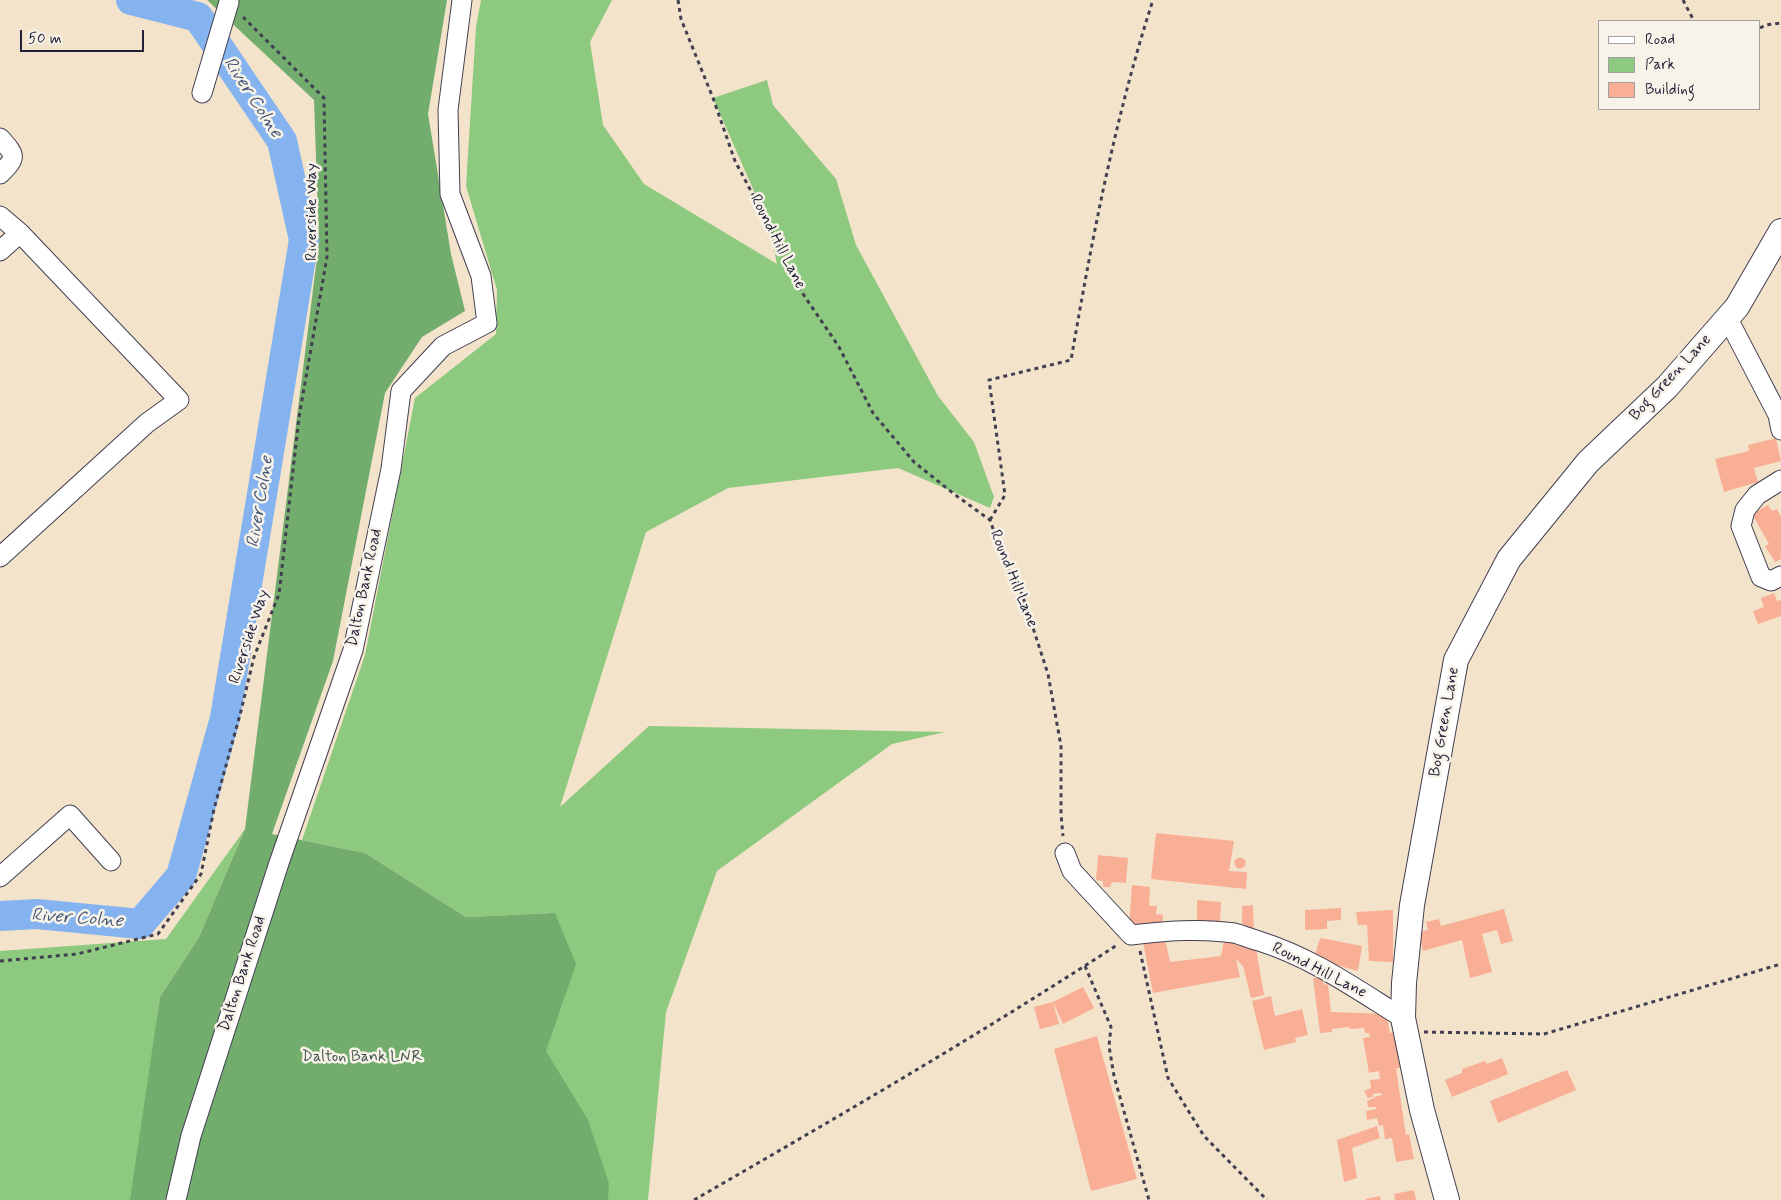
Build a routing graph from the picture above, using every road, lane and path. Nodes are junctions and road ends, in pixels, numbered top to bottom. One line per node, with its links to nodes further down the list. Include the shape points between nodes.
1 (462, 0): 30 (street, Dalton Bank Road, via 448,110 450,194 481,276 487,323 443,346 401,391 391,469 353,650 279,863 191,1136)
2 (678, 0): 19 (path, Round Hill Lane, via 681,19 736,161 799,288 839,348 873,413 914,462)
3 (1153, 0): 19 (path, via 1119,116 1071,360 989,380 1005,495)
4 (1683, 0): 6 (path)
5 (228, 2): 9 (street); 26 (path, Riverside Way, via 324,98 327,257 299,417 279,594 254,657 214,810 201,874 158,934 77,954)
6 (1693, 20)
7 (1781, 23): 8 (path)
8 (1761, 28)
9 (202, 93)
10 (0, 138): 11 (street, via 13,157)
11 (0, 174)
12 (0, 216): 14 (street)
13 (1781, 231): 16 (main road, Bog Green Lane, via 1737,307)
14 (20, 232): 15 (street); 20 (street, via 179,400 146,422)
15 (0, 251)
16 (1727, 316): 17 (street, via 1778,415); 29 (main road, Bog Green Lane, via 1667,387 1588,462 1509,559 1456,660 1412,905 1404,984)
17 (1781, 430)
18 (1781, 480): 21 (street, via 1751,502 1741,526 1760,578 1771,581)
19 (990, 520): 22 (path, Round Hill Lane, via 1005,563 1022,594 1048,674 1061,746 1060,814)
20 (0, 557)
21 (1781, 576)
22 (1065, 853): 25 (street, via 1072,870)
23 (111, 861): 24 (street, via 70,815)
24 (0, 877)
25 (1131, 935): 28 (path); 29 (street, Round Hill Lane, via 1168,930 1235,934 1280,948 1350,983); 33 (path, via 1139,949 1168,1078 1204,1136)
26 (0, 961)
27 (1781, 964): 29 (path, via 1544,1034)
28 (1085, 966): 31 (path, via 856,1106); 32 (path, via 1111,1027 1109,1046 1114,1076)
29 (1405, 1025): 34 (main road, Bog Green Lane, via 1422,1110)
30 (176, 1200)
31 (694, 1200)
32 (1149, 1200)
33 (1267, 1200)
34 (1446, 1200)

